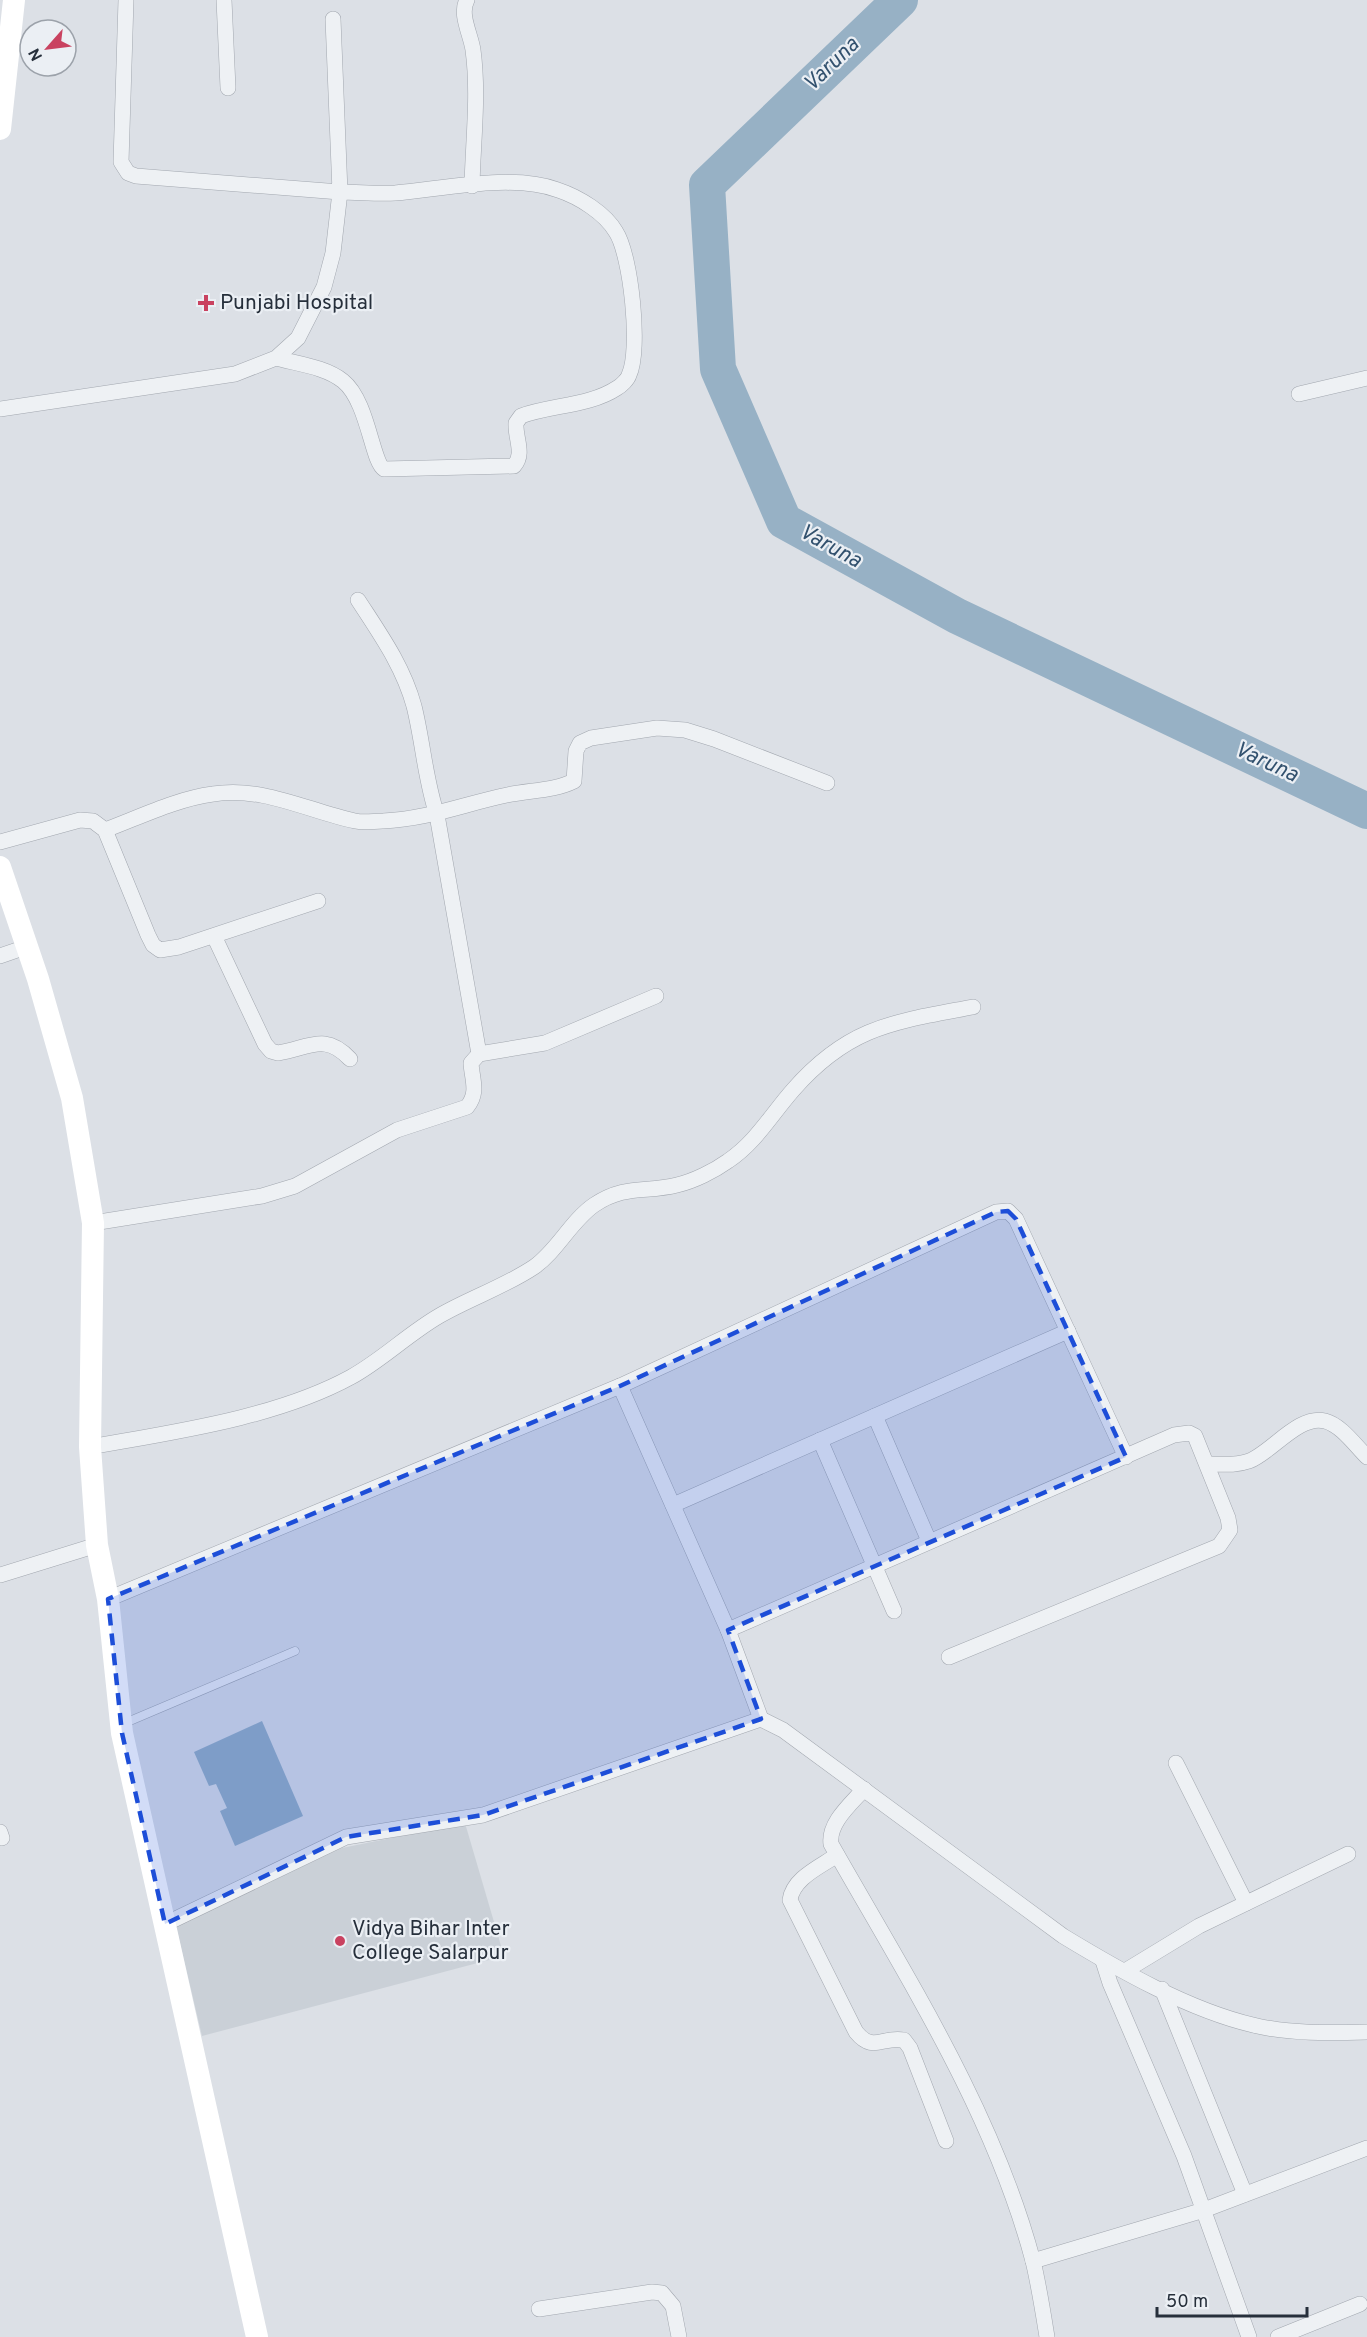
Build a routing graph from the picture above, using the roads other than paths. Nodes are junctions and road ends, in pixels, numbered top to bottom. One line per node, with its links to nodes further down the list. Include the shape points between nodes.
1 (14, 0): 7 (street)
2 (126, 0): 9 (street, via 121,162 128,173)
3 (224, 0): 6 (street)
4 (468, 0): 8 (street, via 465,18 471,36 474,78)
5 (333, 19): 9 (street)
6 (228, 88)
7 (0, 129)
8 (472, 186): 9 (street, via 392,193); 10 (street, via 522,183 558,189 591,207 616,231 627,261 634,332 629,376 618,388 521,416 516,423 519,461 514,466 384,469 375,458 368,423 345,382 332,374)
9 (340, 192): 10 (street, via 333,253 324,287 298,339)
10 (276, 358): 13 (street, via 235,374)
11 (1367, 378): 12 (street)
12 (1299, 394)
13 (0, 409)
14 (358, 600): 16 (street, via 391,650 406,682)
15 (827, 783): 16 (street, via 714,739 685,730 657,728 580,743 574,781 565,786 507,795)
16 (437, 815): 17 (street, via 358,822 274,798 214,794 185,800); 26 (street)
17 (105, 830): 18 (street, via 93,821 80,820); 21 (street, via 153,945 169,950)
18 (0, 842)
19 (0, 867): 22 (street)
20 (318, 901): 21 (street)
21 (214, 936): 27 (street, via 271,1051 278,1053 323,1043 338,1046)
22 (26, 946): 23 (street); 28 (street, via 72,1098)
23 (0, 956)
24 (656, 996): 26 (street, via 545,1043)
25 (973, 1007): 33 (street, via 889,1023 857,1036 828,1054 804,1077 752,1143 726,1163 678,1185 627,1190 593,1205 537,1264 414,1330 351,1377 302,1399 222,1421)
26 (479, 1054): 28 (street, via 471,1063 475,1089 474,1099 467,1107 397,1130 295,1186 262,1196)
27 (350, 1059)
28 (93, 1223): 33 (street)
29 (1068, 1331): 30 (street, via 1016,1219 1008,1211 996,1212); 31 (street); 34 (street)
30 (620, 1386): 37 (street); 42 (street)
31 (875, 1416): 32 (street); 38 (street)
32 (820, 1440): 37 (street); 40 (street)
33 (90, 1447): 39 (street)
34 (1126, 1457): 36 (street, via 1189,1432 1195,1436); 38 (street)
35 (1367, 1457): 36 (street, via 1340,1430 1325,1421 1313,1420 1250,1460)
36 (1207, 1464): 46 (street, via 1230,1530 1219,1546)
37 (673, 1505): 44 (street)
38 (929, 1541): 40 (street)
39 (97, 1545): 41 (street); 42 (street)
40 (873, 1565): 43 (street); 44 (street)
41 (0, 1575)
42 (108, 1599): 48 (street)
43 (894, 1611)
44 (728, 1630): 47 (street)
45 (295, 1651): 48 (lane)
46 (949, 1657)
47 (761, 1719): 50 (street, via 783,1730); 54 (street, via 483,1815 346,1838)
48 (121, 1725): 54 (street)
49 (1176, 1763): 53 (street)
50 (864, 1789): 52 (street, via 830,1834); 55 (street, via 1063,1936)
51 (1348, 1854): 53 (street)
52 (837, 1855): 59 (street, via 799,1881 790,1900 864,2042 873,2044 894,2038 904,2040 910,2048); 63 (street, via 953,2059 982,2121)
53 (1246, 1903): 56 (street)
54 (165, 1924): 67 (street)
55 (1104, 1961): 56 (street); 62 (street)
56 (1125, 1971): 57 (street)
57 (1162, 1989): 58 (street, via 1254,2026 1302,2032); 61 (street)
58 (1367, 2032)
59 (946, 2141)
60 (1367, 2148): 61 (street)
61 (1245, 2194): 62 (street)
62 (1204, 2210): 63 (street); 70 (street)
63 (1033, 2261): 69 (street)
64 (1360, 2304): 66 (street)
65 (539, 2309): 68 (street, via 662,2293 673,2306)
66 (1297, 2333): 71 (street)
67 (257, 2337)
68 (679, 2337)
69 (1047, 2337)
70 (1249, 2337)
71 (1278, 2337)

